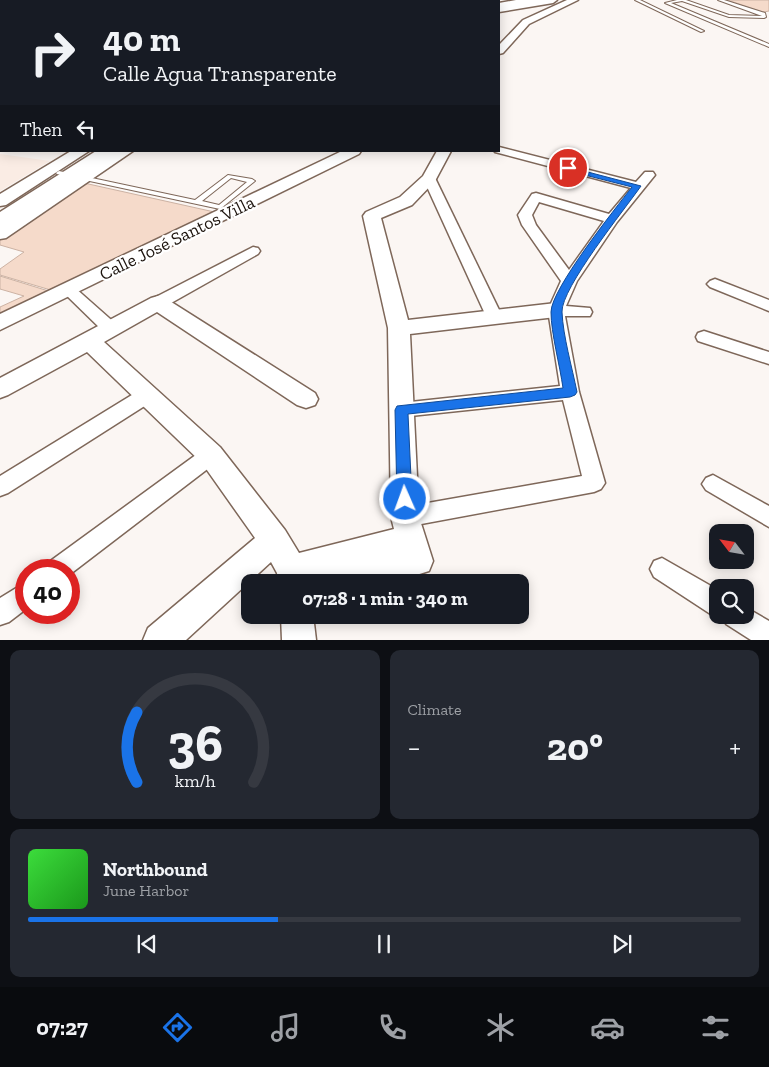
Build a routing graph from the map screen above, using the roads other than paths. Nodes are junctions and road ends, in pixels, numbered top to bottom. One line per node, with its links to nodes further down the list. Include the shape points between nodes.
1 (520, 0): 8 (main road)
2 (536, 0): 9 (main road)
3 (554, 0): 10 (street)
4 (574, 0): 15 (street, via 526,22)
5 (636, 0): 13 (lane)
6 (682, 0): 11 (lane, via 729,16); 14 (lane, via 667,3)
7 (720, 0): 11 (lane, via 764,14)
8 (500, 5)
9 (500, 5)
10 (500, 5)
11 (764, 17): 12 (lane)
12 (769, 17)
13 (702, 31)
14 (769, 46)
15 (500, 51)
16 (500, 150): 28 (street, via 643,180)
17 (81, 152): 23 (street)
18 (95, 152): 23 (main road)
19 (107, 152): 23 (main road)
20 (123, 152): 23 (street)
21 (351, 152): 34 (street, Calle José Santos Villa)
22 (443, 152): 24 (street)
23 (61, 176): 25 (street); 26 (lane); 27 (main road); 29 (main road); 30 (street)
24 (429, 178): 39 (street); 41 (street, via 406,201 372,216)
25 (0, 201)
26 (197, 202): 26 (lane, via 220,207 252,181 230,176)
27 (0, 210)
28 (612, 219): 32 (street); 32 (street, via 536,197 528,208 525,216 529,225)
29 (0, 221)
30 (0, 234)
31 (253, 251): 35 (street)
32 (569, 281): 38 (street)
33 (715, 284): 36 (street)
34 (69, 290): 40 (street, Calle José Santos Villa); 42 (street)
35 (158, 303): 42 (street); 48 (street)
36 (769, 306)
37 (584, 312): 38 (street)
38 (557, 315): 39 (street); 41 (street); 46 (street)
39 (494, 316): 41 (street)
40 (0, 323)
41 (400, 333): 49 (street)
42 (100, 335): 45 (street); 47 (street)
43 (704, 337): 44 (street)
44 (769, 358)
45 (0, 389)
46 (570, 392): 49 (street); 54 (street, via 594,483)
47 (147, 395): 50 (street); 52 (street)
48 (306, 399)
49 (401, 410): 54 (street)
50 (211, 454): 55 (street); 56 (street)
51 (713, 484): 53 (street)
52 (0, 487)
53 (769, 517)
54 (412, 538): 59 (street); 60 (street)
55 (274, 540): 58 (street); 67 (street)
56 (73, 559)
57 (662, 569): 61 (street)
58 (292, 574)
59 (299, 574)
60 (356, 574)
61 (709, 598)
62 (15, 602): 63 (street)
63 (0, 613)
64 (297, 624): 68 (street)
65 (750, 624): 66 (street)
66 (769, 636)
67 (160, 640)
68 (298, 640)

